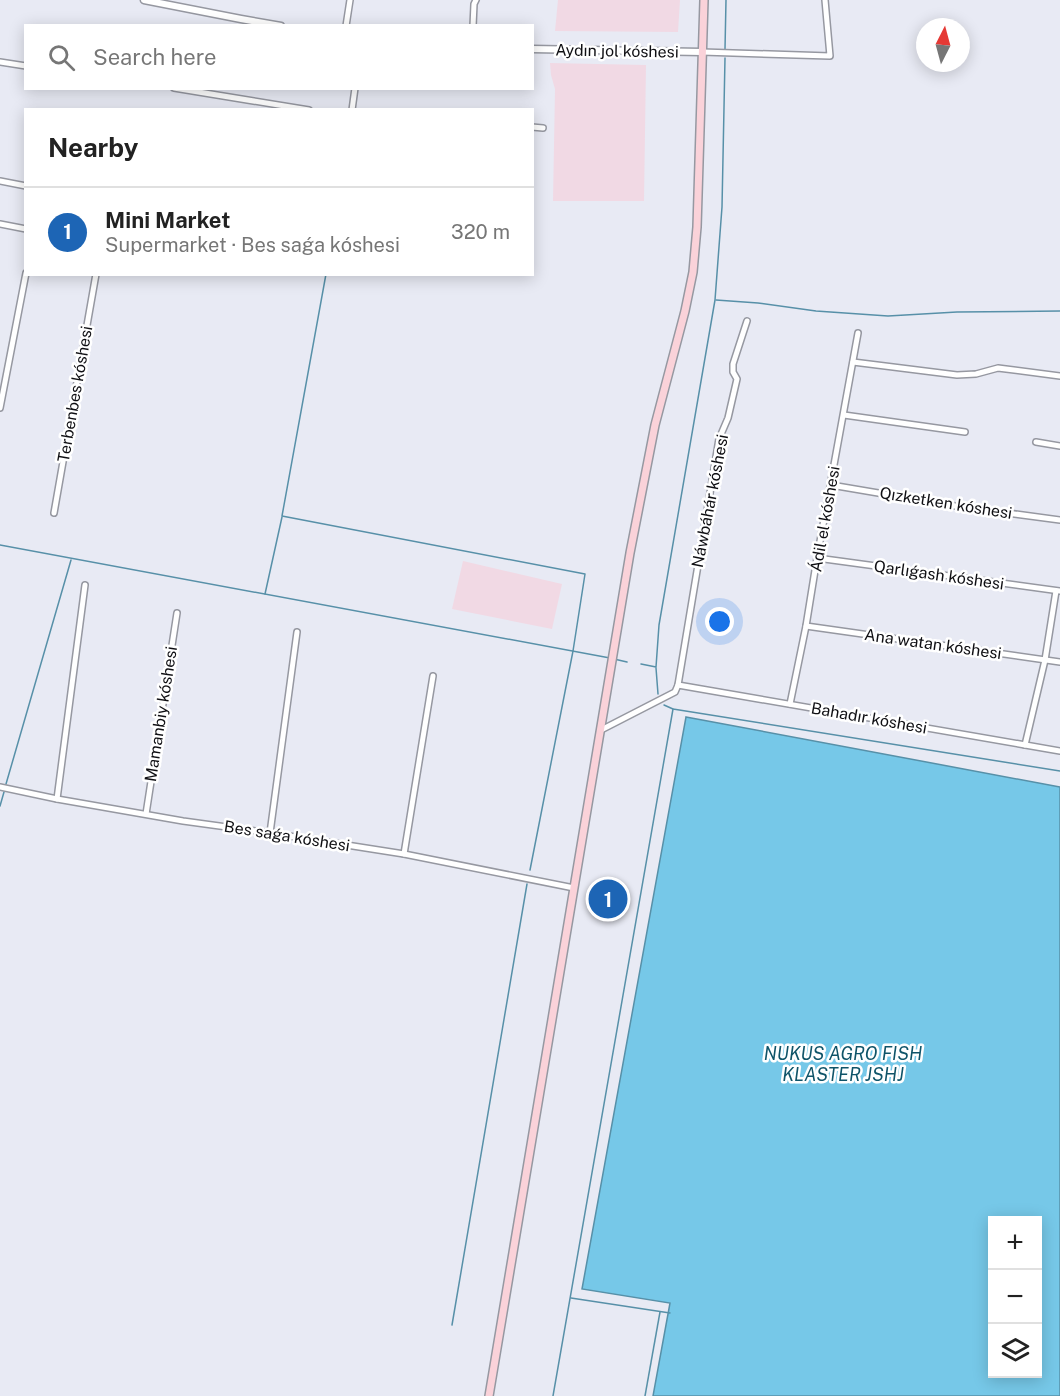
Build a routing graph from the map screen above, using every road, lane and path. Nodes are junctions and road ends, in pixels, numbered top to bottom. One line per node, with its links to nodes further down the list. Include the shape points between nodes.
1 (144, 0): 6 (street)
2 (350, 0): 7 (street)
3 (476, 0): 8 (street)
4 (704, 0): 10 (main road)
5 (825, 0): 10 (street, via 830,56)
6 (270, 24)
7 (346, 24)
8 (472, 24)
9 (534, 49): 10 (street, Aydın jol kóshesi)
10 (702, 52): 48 (main road, via 693,272 655,425)
11 (0, 62): 12 (street)
12 (24, 66)
13 (186, 90): 15 (street)
14 (355, 90): 16 (street)
15 (297, 108)
16 (352, 108)
17 (534, 128): 18 (street)
18 (543, 128)
19 (0, 181): 20 (street)
20 (24, 186)
21 (0, 224): 22 (street)
22 (24, 229)
23 (25, 276): 29 (street)
24 (96, 276): 35 (street, Terbenbes kóshesi)
25 (747, 321): 46 (street, Náwbáhár kóshesi, via 733,364 737,379 719,439)
26 (858, 333): 27 (street, Ádil el kóshesi)
27 (853, 362): 28 (street, via 957,375 998,368); 30 (street, Ádil el kóshesi)
28 (1060, 376)
29 (0, 408)
30 (844, 415): 31 (street); 34 (street, Ádil el kóshesi)
31 (965, 432)
32 (1036, 442): 33 (street)
33 (1060, 446)
34 (831, 485): 36 (street, Qızketken kóshesi); 37 (street, Ádil el kóshesi)
35 (54, 513)
36 (1060, 520)
37 (817, 558): 39 (street, Qarlıǵash kóshesi); 41 (street, Ádil el kóshesi)
38 (85, 585): 52 (street)
39 (1058, 591): 43 (street)
40 (177, 614): 53 (street, Mamanbiy kóshesi)
41 (806, 626): 43 (street, Ana watan kóshesi); 47 (street, Ádil el kóshesi)
42 (297, 632): 54 (street)
43 (1045, 660): 44 (street, Ana watan kóshesi); 49 (street)
44 (1060, 662)
45 (433, 676): 55 (street)
46 (678, 685): 47 (street, Bahadır kóshesi); 48 (street, via 675,692)
47 (790, 704): 49 (street, Bahadır kóshesi)
48 (601, 730): 56 (main road)
49 (1025, 745): 50 (street, Bahadır kóshesi)
50 (1060, 751)
51 (0, 787): 52 (street, Bes saǵa kóshesi)
52 (57, 799): 53 (street, Bes saǵa kóshesi)
53 (146, 814): 54 (street, Bes saǵa kóshesi)
54 (270, 833): 55 (street, Bes saǵa kóshesi)
55 (404, 854): 56 (street, Bes saǵa kóshesi)
56 (574, 888): 57 (main road)
57 (489, 1396)

